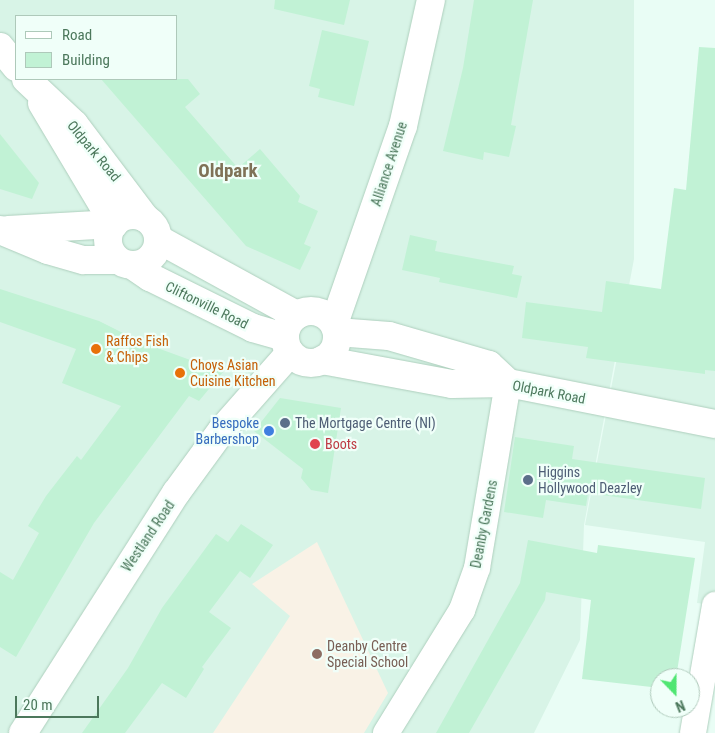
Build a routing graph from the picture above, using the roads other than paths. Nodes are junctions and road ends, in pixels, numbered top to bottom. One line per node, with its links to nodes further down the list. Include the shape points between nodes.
1 (431, 0): 9 (main road, Alliance Avenue, via 402,126)
2 (0, 48): 3 (main road)
3 (15, 66)
4 (31, 85): 5 (main road, Oldpark Road, via 56,132); 6 (main road, Oldpark Road, via 74,124)
5 (114, 224): 6 (main road, via 129,216); 7 (main road); 8 (main road, via 108,238)
6 (151, 228): 8 (main road, via 153,255); 10 (main road, Oldpark Road)
7 (1, 230): 8 (main road, via 48,250 84,260)
8 (125, 262): 10 (main road, Cliftonville Road, via 253,328)
9 (335, 328): 10 (main road, via 328,317 313,311); 11 (main road, via 335,348); 12 (main road, via 389,336 480,363 489,366)
10 (290, 335): 11 (main road, via 305,362); 15 (main road, Westland Road, via 176,494)
11 (322, 360): 12 (main road, Oldpark Road, via 452,384)
12 (508, 383): 13 (main road, Oldpark Road); 16 (street, Deanby Gardens, via 477,568 462,610)
13 (715, 424)
14 (715, 605): 17 (street)
15 (24, 733)
16 (386, 733)
17 (693, 733)

